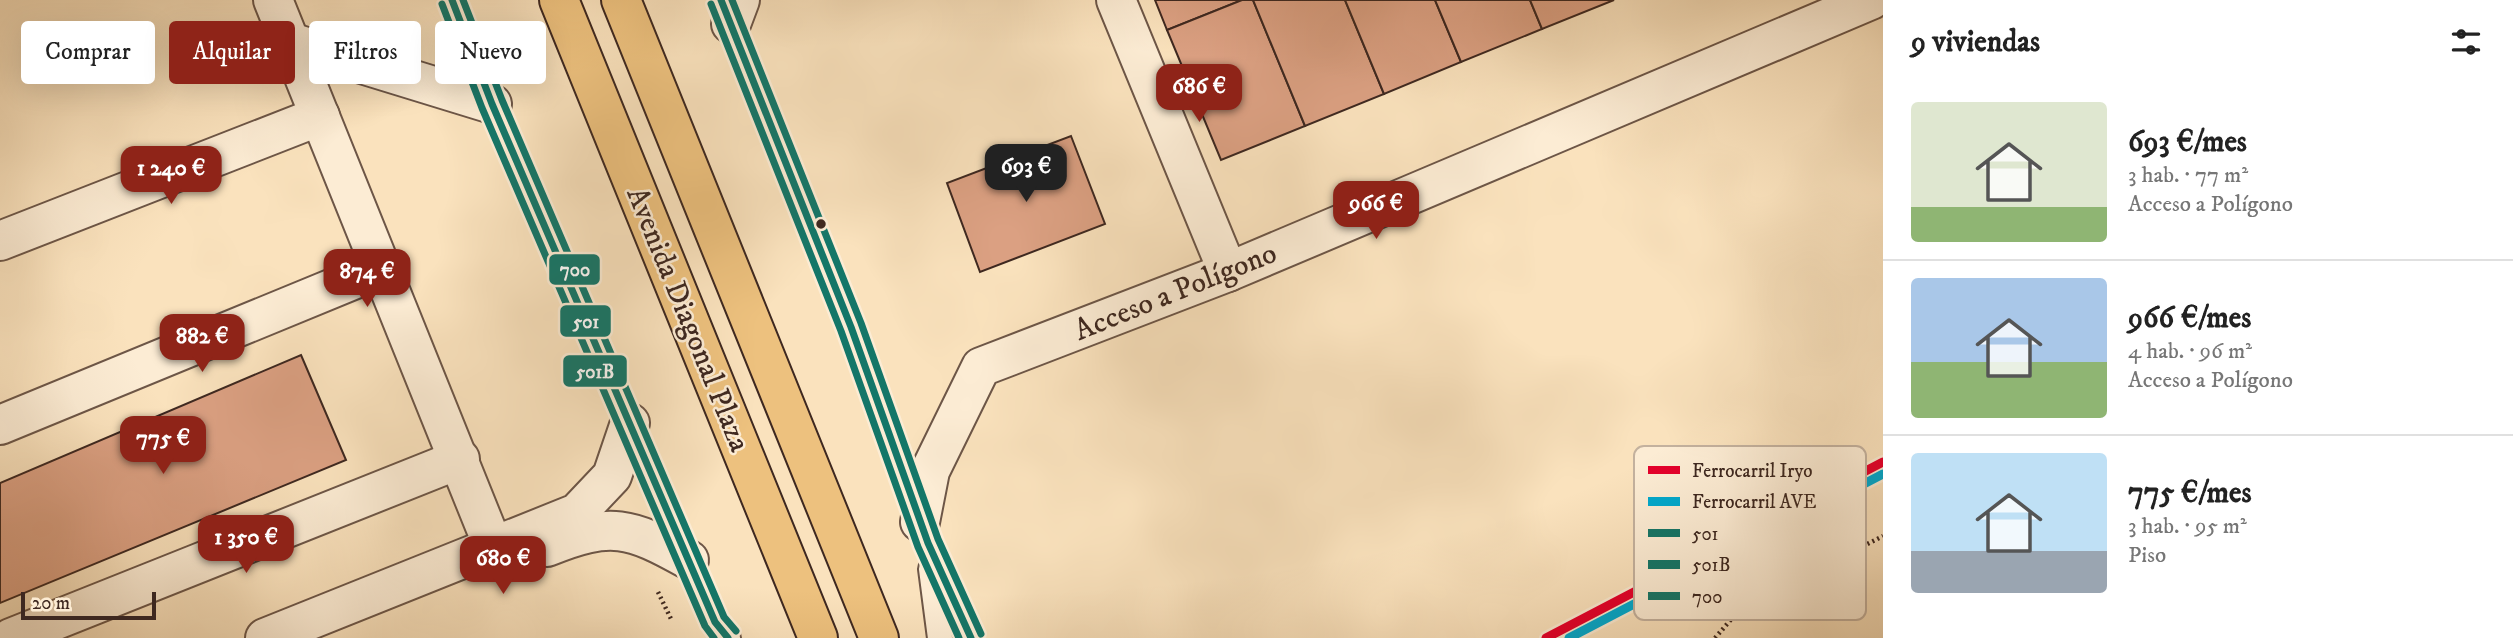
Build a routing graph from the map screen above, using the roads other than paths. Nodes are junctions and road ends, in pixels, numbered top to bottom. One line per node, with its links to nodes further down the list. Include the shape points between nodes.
1 (273, 0): 8 (street)
2 (452, 0): 11 (lane)
3 (559, 0): 26 (main road, Avenida Diagonal Plaza)
4 (621, 0): 27 (main road, Avenida Diagonal Plaza)
5 (1116, 0): 15 (street)
6 (1871, 0): 15 (street, Acceso a Polígono)
7 (731, 8): 19 (lane)
8 (281, 21)
9 (295, 45): 11 (street)
10 (295, 55): 12 (street)
11 (492, 104): 16 (lane)
12 (320, 116): 13 (street); 14 (street)
13 (0, 241)
14 (382, 268): 17 (street); 18 (street)
15 (1228, 272): 19 (street, Acceso a Polígono, via 981,367 930,471)
16 (630, 423): 20 (street, via 612,476 577,513); 21 (lane)
17 (0, 425)
18 (460, 458): 20 (street); 22 (street)
19 (924, 533): 28 (lane); 29 (lane)
20 (507, 552): 21 (street, via 586,531 631,532); 23 (street); 24 (street)
21 (689, 560): 25 (lane, via 715,622)
22 (11, 638)
23 (265, 638)
24 (321, 638)
25 (728, 638)
26 (818, 638)
27 (879, 638)
28 (940, 638)
29 (971, 638)

